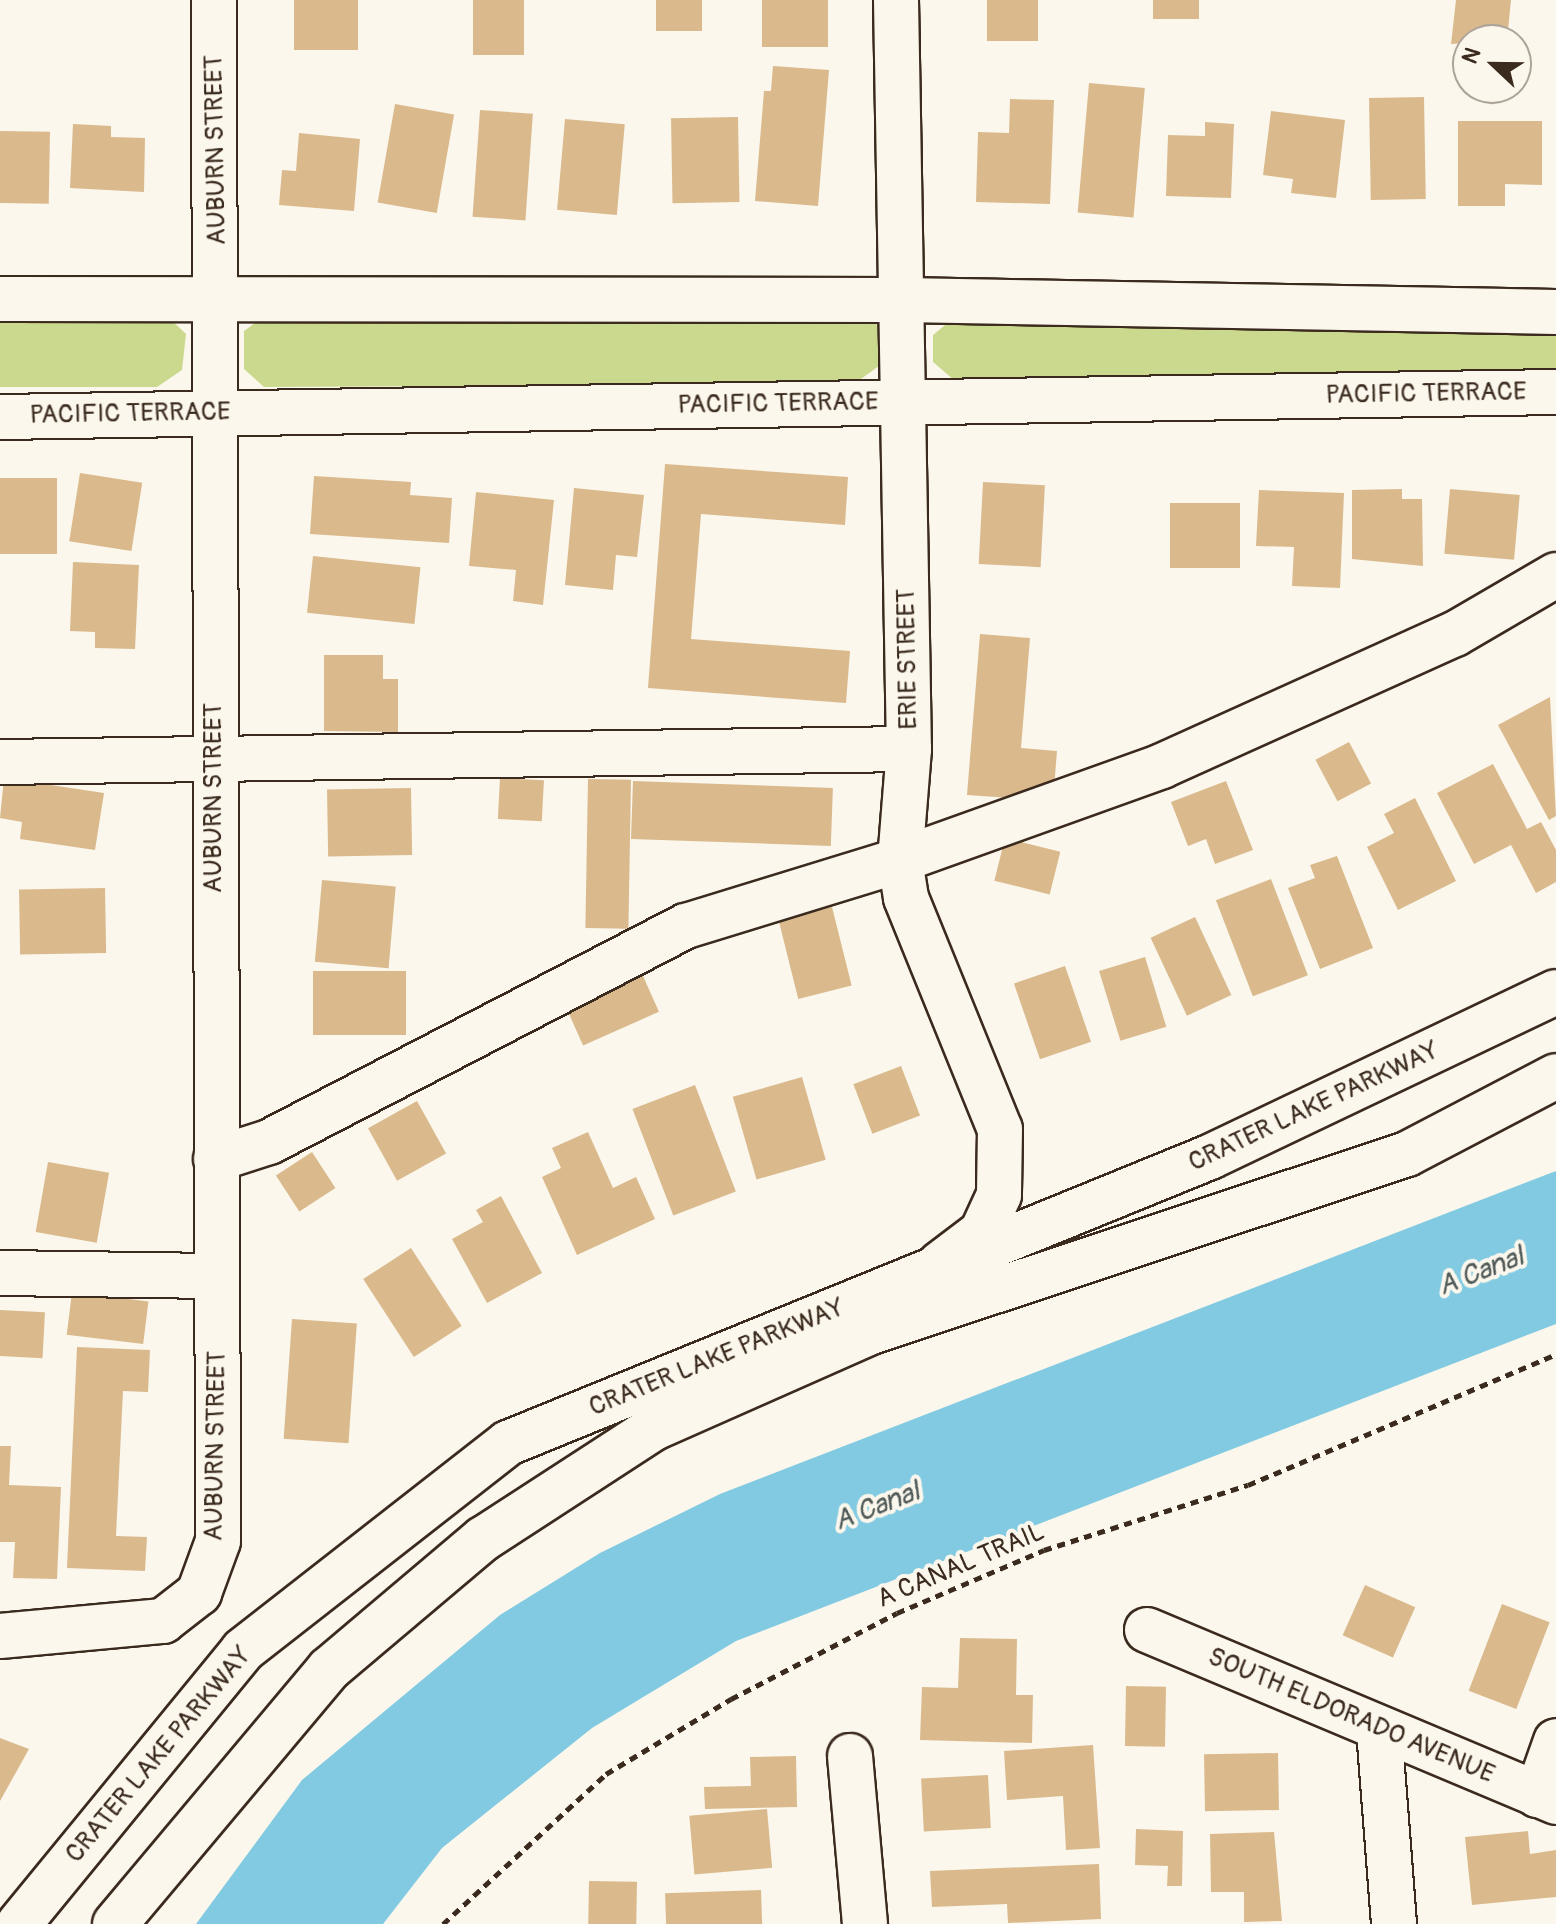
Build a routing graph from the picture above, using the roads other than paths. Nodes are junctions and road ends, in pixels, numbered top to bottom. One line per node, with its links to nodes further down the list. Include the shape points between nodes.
1 (214, 0): 3 (street, AUBURN STREET)
2 (896, 0): 5 (street, ERIE STREET)
3 (217, 298): 4 (street); 5 (street); 9 (street, AUBURN STREET)
4 (0, 299)
5 (903, 300): 6 (street); 8 (street, ERIE STREET)
6 (1556, 312)
7 (1556, 392): 8 (street, PACIFIC TERRACE)
8 (906, 403): 9 (street, PACIFIC TERRACE); 12 (street, ERIE STREET)
9 (213, 411): 10 (street, PACIFIC TERRACE); 14 (street, AUBURN STREET)
10 (0, 417)
11 (1556, 575): 15 (street, via 1455,634 1175,760)
12 (909, 749): 14 (street); 15 (street, ERIE STREET)
13 (0, 762): 14 (street)
14 (213, 764): 18 (street, AUBURN STREET)
15 (900, 860): 18 (street, via 686,926 269,1142); 19 (street, ERIE STREET, via 906,898 1000,1129 999,1195 982,1232)
16 (1556, 992): 19 (street, CRATER LAKE PARKWAY, via 1210,1157)
17 (1556, 1076): 29 (street, CRATER LAKE PARKWAY, via 1407,1154 868,1333 654,1428 483,1539 329,1669)
18 (216, 1159): 21 (street, AUBURN STREET)
19 (932, 1271): 28 (street, CRATER LAKE PARKWAY, via 508,1443 243,1650)
20 (0, 1273): 21 (street)
21 (217, 1276): 23 (street, AUBURN STREET, via 218,1541 199,1593 163,1621)
22 (1147, 1630): 24 (street, SOUTH ELDORADO AVENUE)
23 (0, 1636)
24 (1379, 1729): 27 (street, SOUTH ELDORADO AVENUE); 31 (street)
25 (1556, 1741): 27 (street)
26 (850, 1756): 30 (street)
27 (1547, 1799)
28 (19, 1924)
29 (115, 1924)
30 (865, 1924)
31 (1394, 1924)

